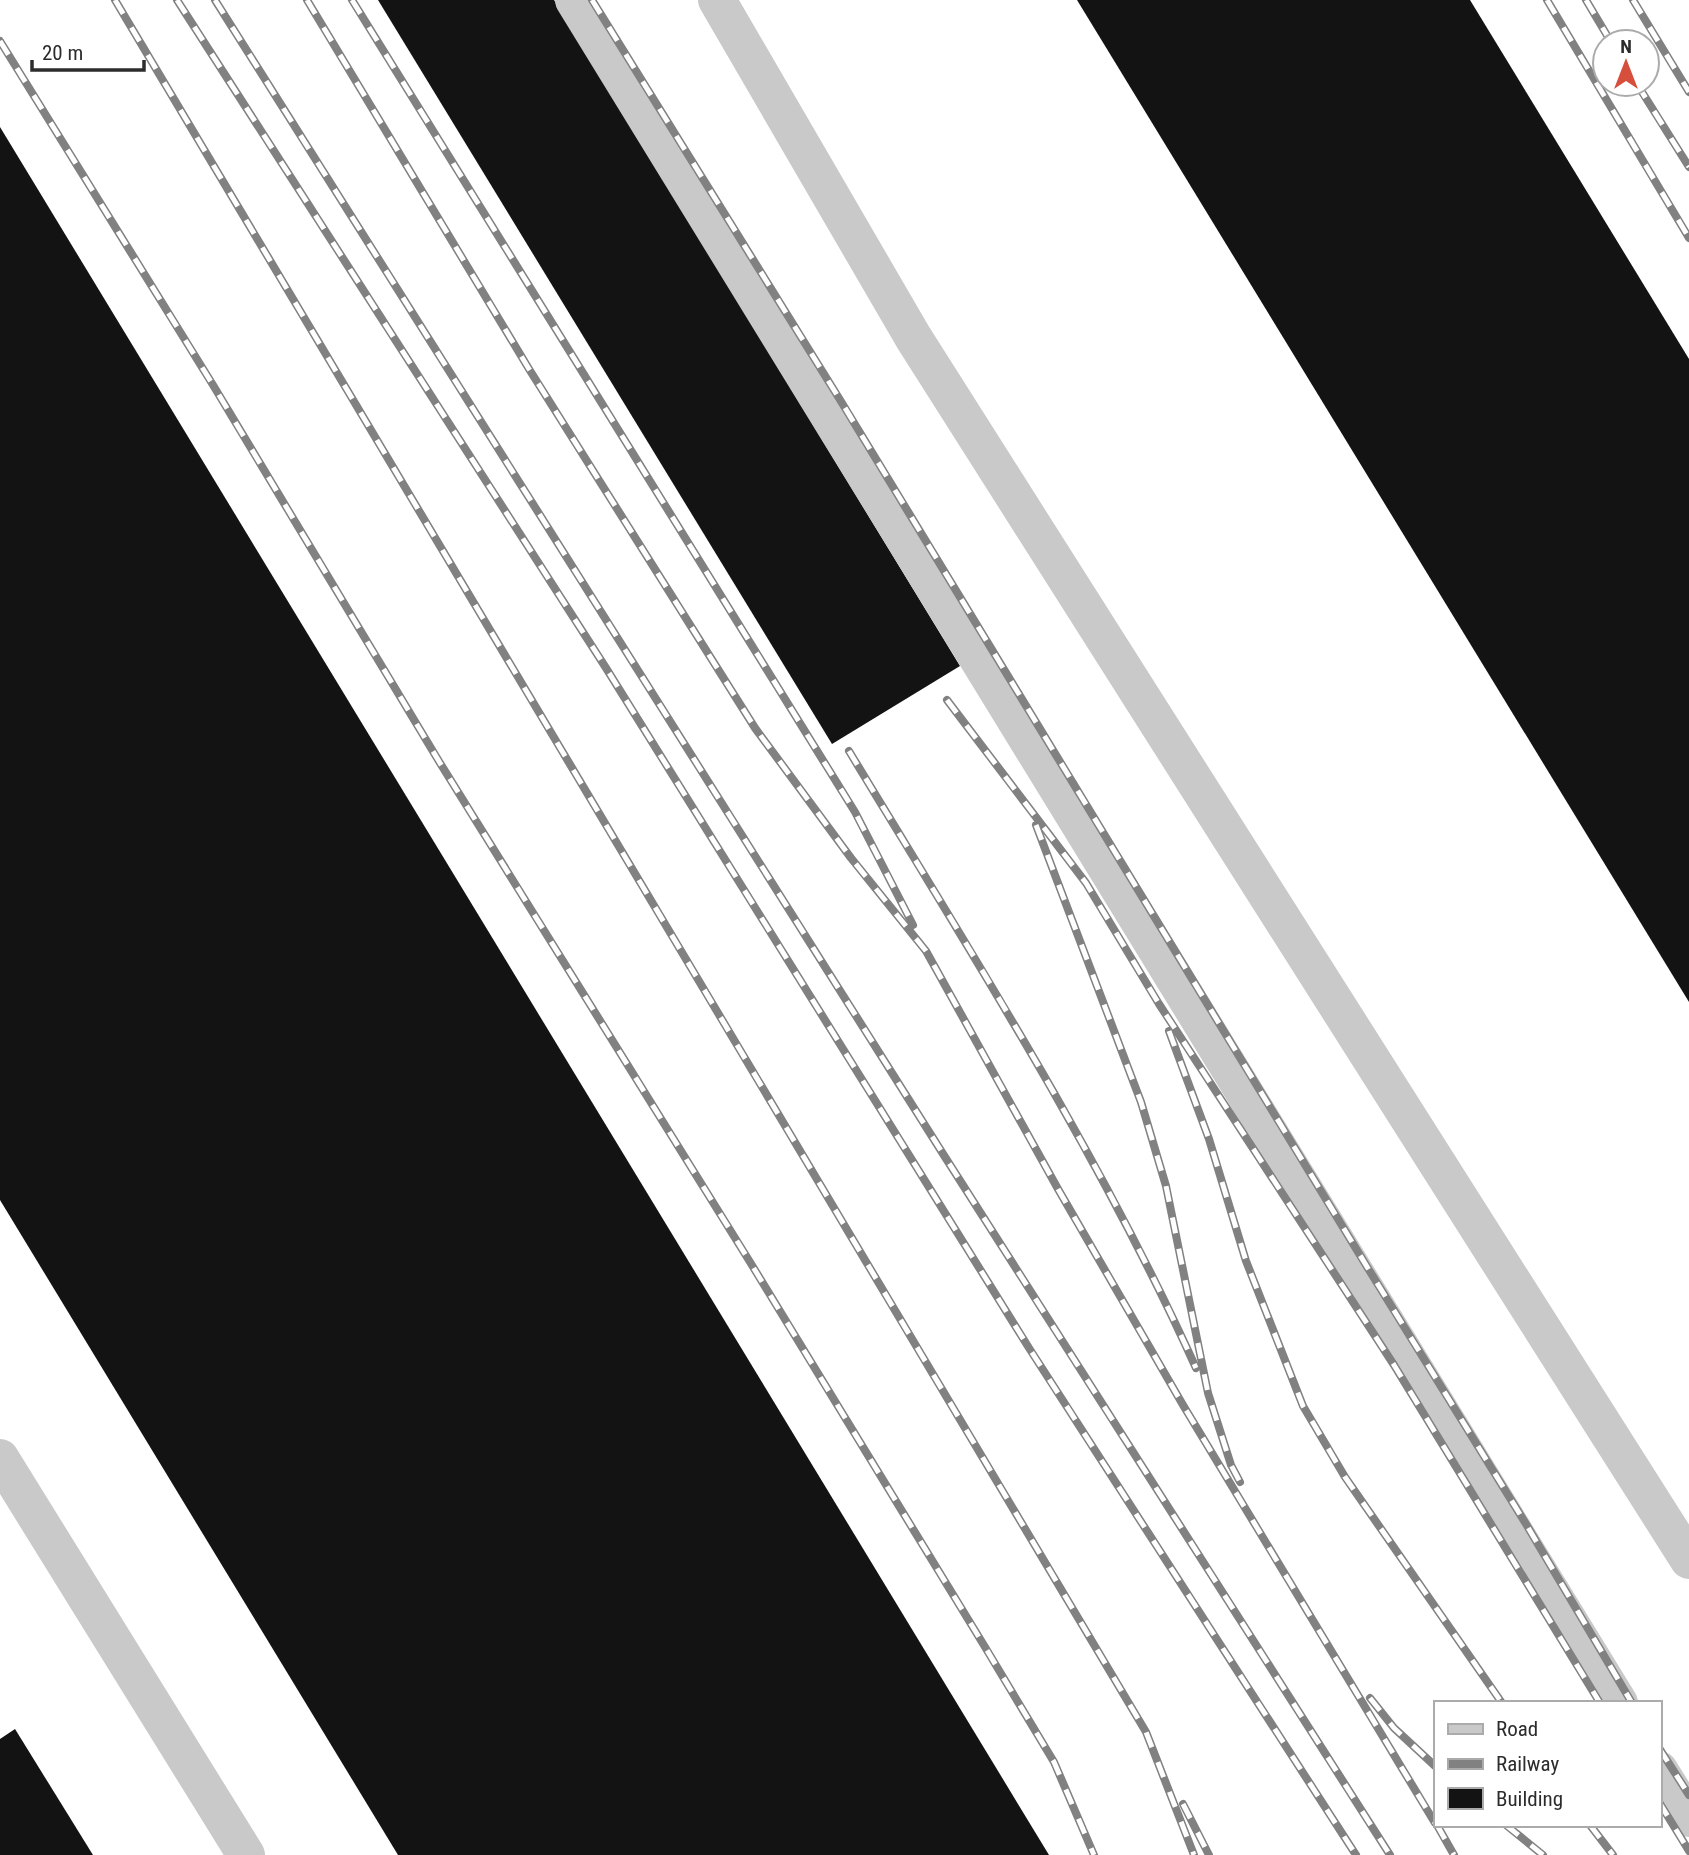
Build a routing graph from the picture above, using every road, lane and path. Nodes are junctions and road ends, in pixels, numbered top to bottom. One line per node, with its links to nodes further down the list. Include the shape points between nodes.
1 (574, 0): 5 (lane)
2 (717, 0): 4 (lane, via 913,337)
3 (0, 1458): 8 (lane)
4 (1689, 1560)
5 (1618, 1701)
6 (1661, 1773): 7 (lane)
7 (1689, 1818)
8 (246, 1855)

